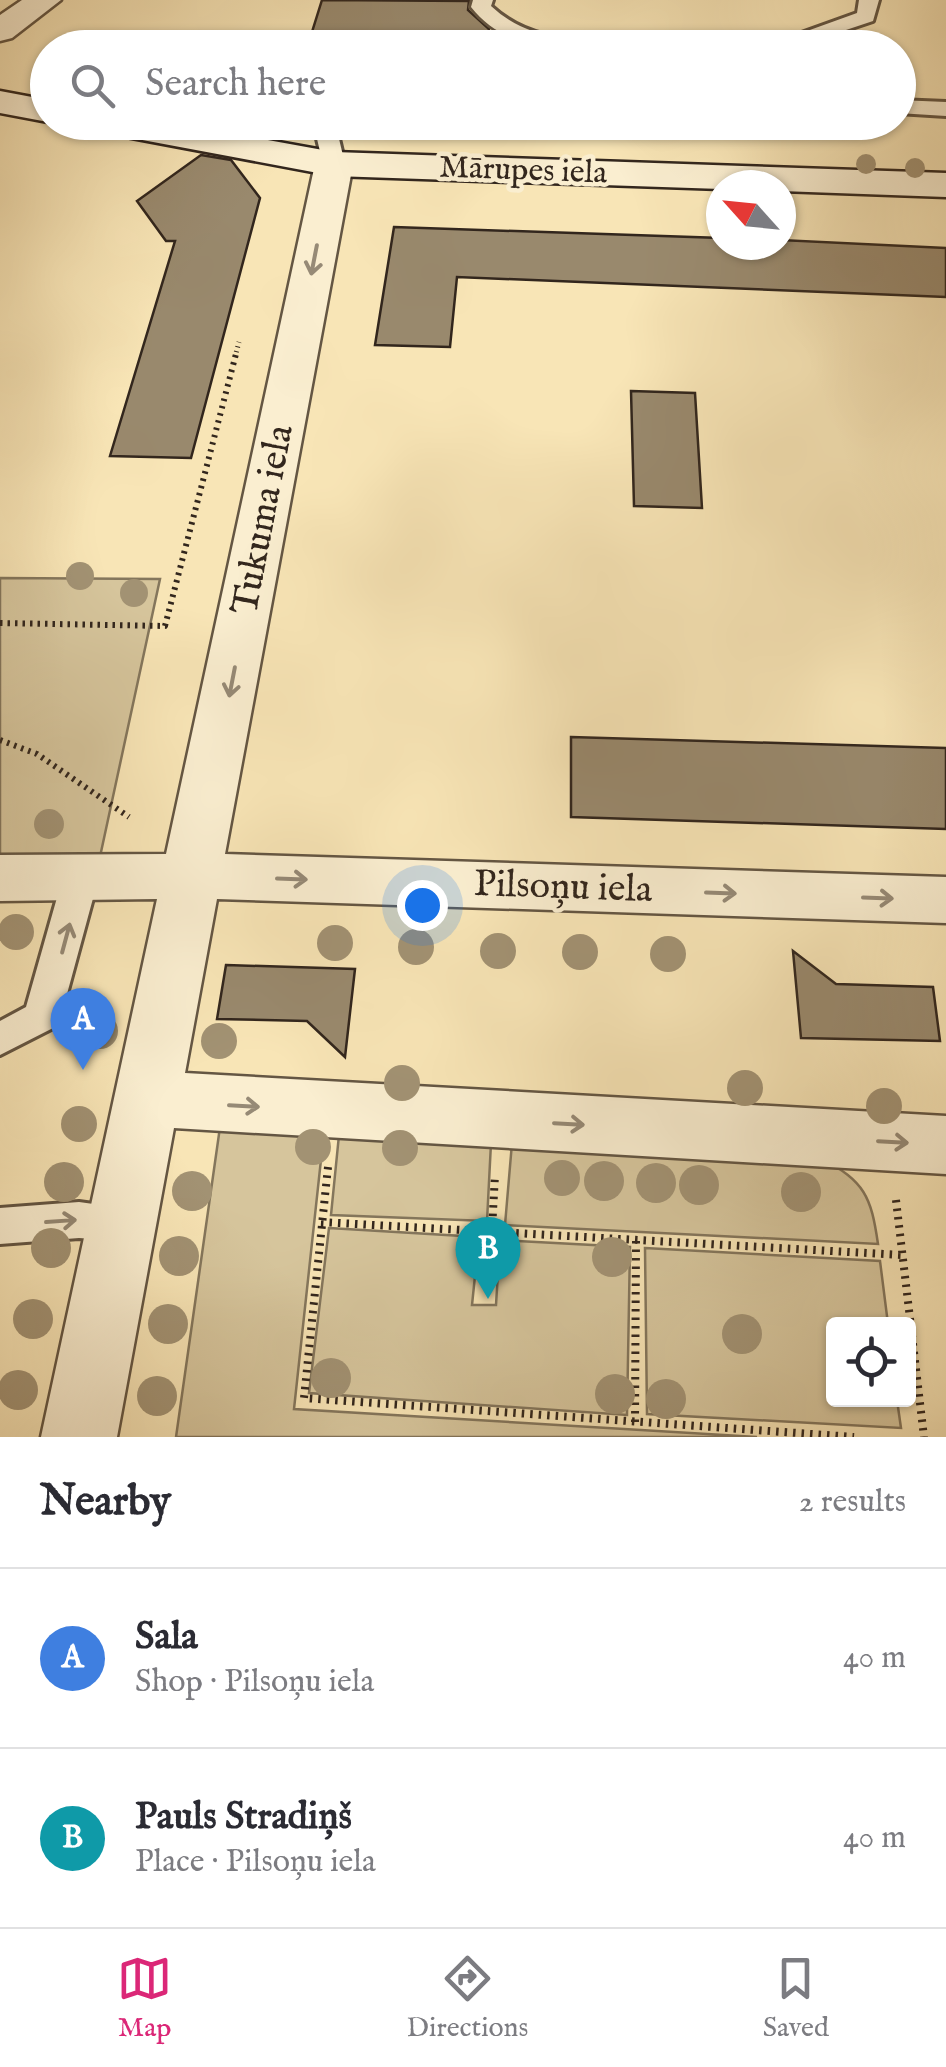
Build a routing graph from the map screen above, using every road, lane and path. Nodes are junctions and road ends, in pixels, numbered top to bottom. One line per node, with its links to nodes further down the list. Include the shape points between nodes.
1 (44, 0): 6 (street)
2 (484, 0): 4 (lane, via 481,7)
3 (869, 0): 5 (lane, via 866,16)
4 (505, 30)
5 (824, 30)
6 (0, 31)
7 (0, 102): 8 (street)
8 (30, 108)
9 (916, 108): 10 (lane)
10 (946, 110)
11 (297, 140): 12 (street, Mārupes iela)
12 (329, 143): 13 (street, Mārupes iela); 18 (street, Tukuma iela, one-way to 18)
13 (946, 185)
14 (243, 328): 15 (path, via 165,626)
15 (0, 623)
16 (0, 740): 17 (path, via 37,754)
17 (128, 817)
18 (194, 876): 20 (street, Pilsoņu iela); 21 (street, Pilsoņu iela, one-way to 21); 23 (street, Tukuma iela)
19 (0, 878): 20 (street, Pilsoņu iela)
20 (80, 880): 22 (lane, one-way to 20, via 42,1016)
21 (946, 900)
22 (0, 1039)
23 (147, 1100): 24 (street, one-way to 24); 28 (street, Tukuma iela)
24 (334, 1111): 25 (street); 27 (path)
25 (499, 1120): 26 (street, one-way to 26); 30 (path)
26 (918, 1144): 32 (path)
27 (322, 1222): 30 (path); 34 (path, via 304,1398)
28 (122, 1223): 29 (lane, one-way to 28); 35 (street, Tukuma iela)
29 (0, 1226)
30 (491, 1230): 31 (path); 33 (path)
31 (636, 1240): 32 (path); 34 (path)
32 (902, 1255): 37 (path)
33 (489, 1284)
34 (635, 1422): 36 (path)
35 (79, 1437)
36 (854, 1437)
37 (924, 1437)

